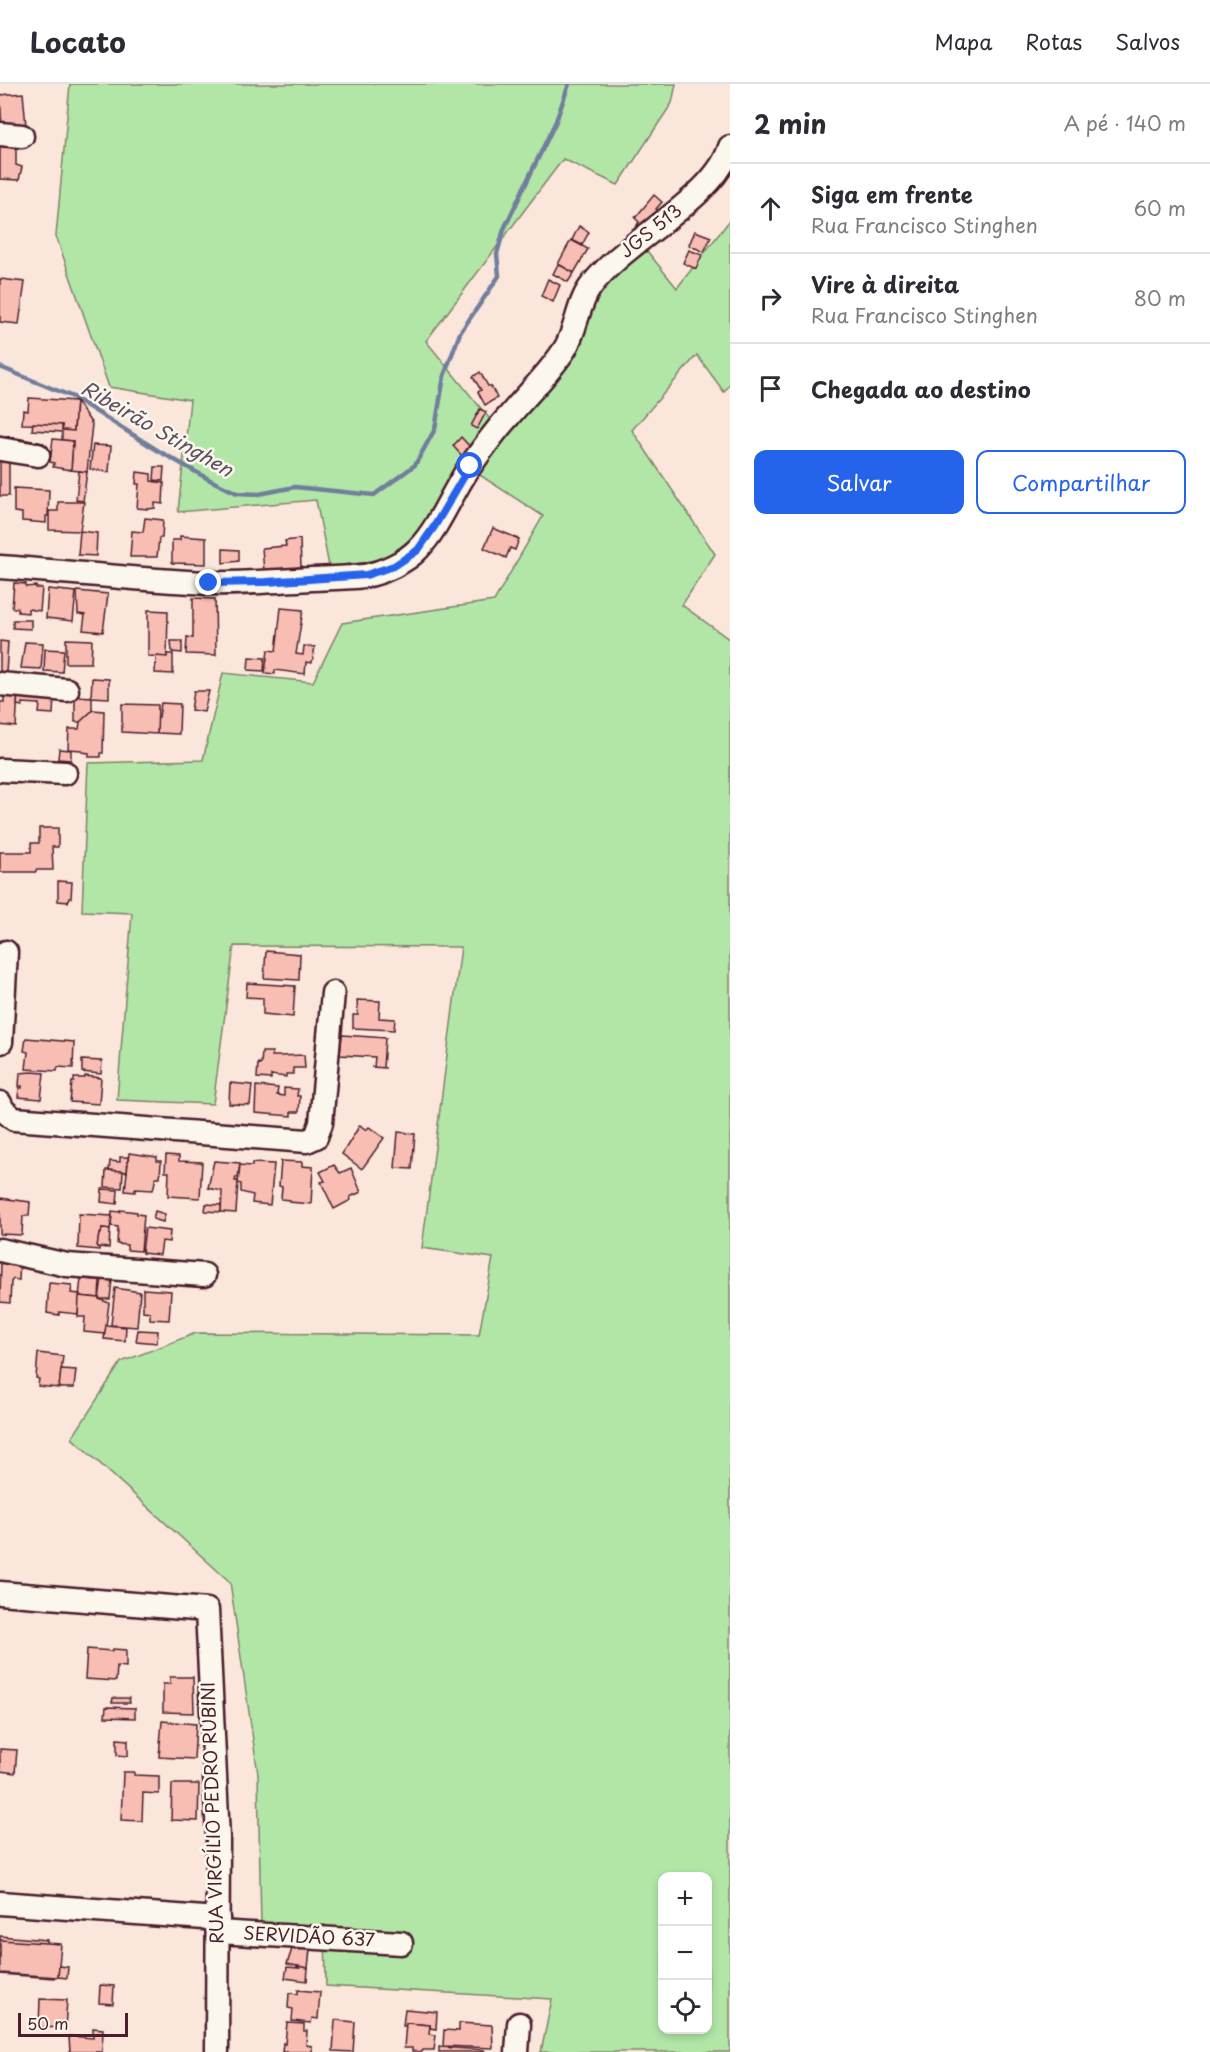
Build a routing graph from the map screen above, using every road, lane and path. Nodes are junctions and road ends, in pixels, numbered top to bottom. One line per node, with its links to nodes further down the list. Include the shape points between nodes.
1 (730, 147): 4 (street, JGS 513, via 699,193 639,240 590,287 565,348 551,368 470,466 418,550 394,566 366,575 209,583)
2 (0, 449): 3 (street)
3 (38, 455)
4 (0, 567)
5 (0, 684): 6 (street)
6 (67, 690)
7 (0, 770): 8 (street)
8 (65, 773)
9 (6, 952): 11 (street)
10 (333, 993): 13 (street, via 321,1123 316,1137 307,1141 14,1119)
11 (0, 1042): 12 (street)
12 (0, 1058)
13 (0, 1103)
14 (0, 1250): 15 (street, via 67,1265)
15 (204, 1275)
16 (0, 1593): 18 (street, RUA VIRGÍLIO PEDRO RUBINI, via 207,1610)
17 (0, 1903): 18 (street, SERVIDÃO 637)
18 (218, 1926): 19 (street, SERVIDÃO 637); 21 (street, RUA VIRGÍLIO PEDRO RUBINI)
19 (401, 1943)
20 (519, 2024): 22 (street)
21 (217, 2052)
22 (517, 2052)

